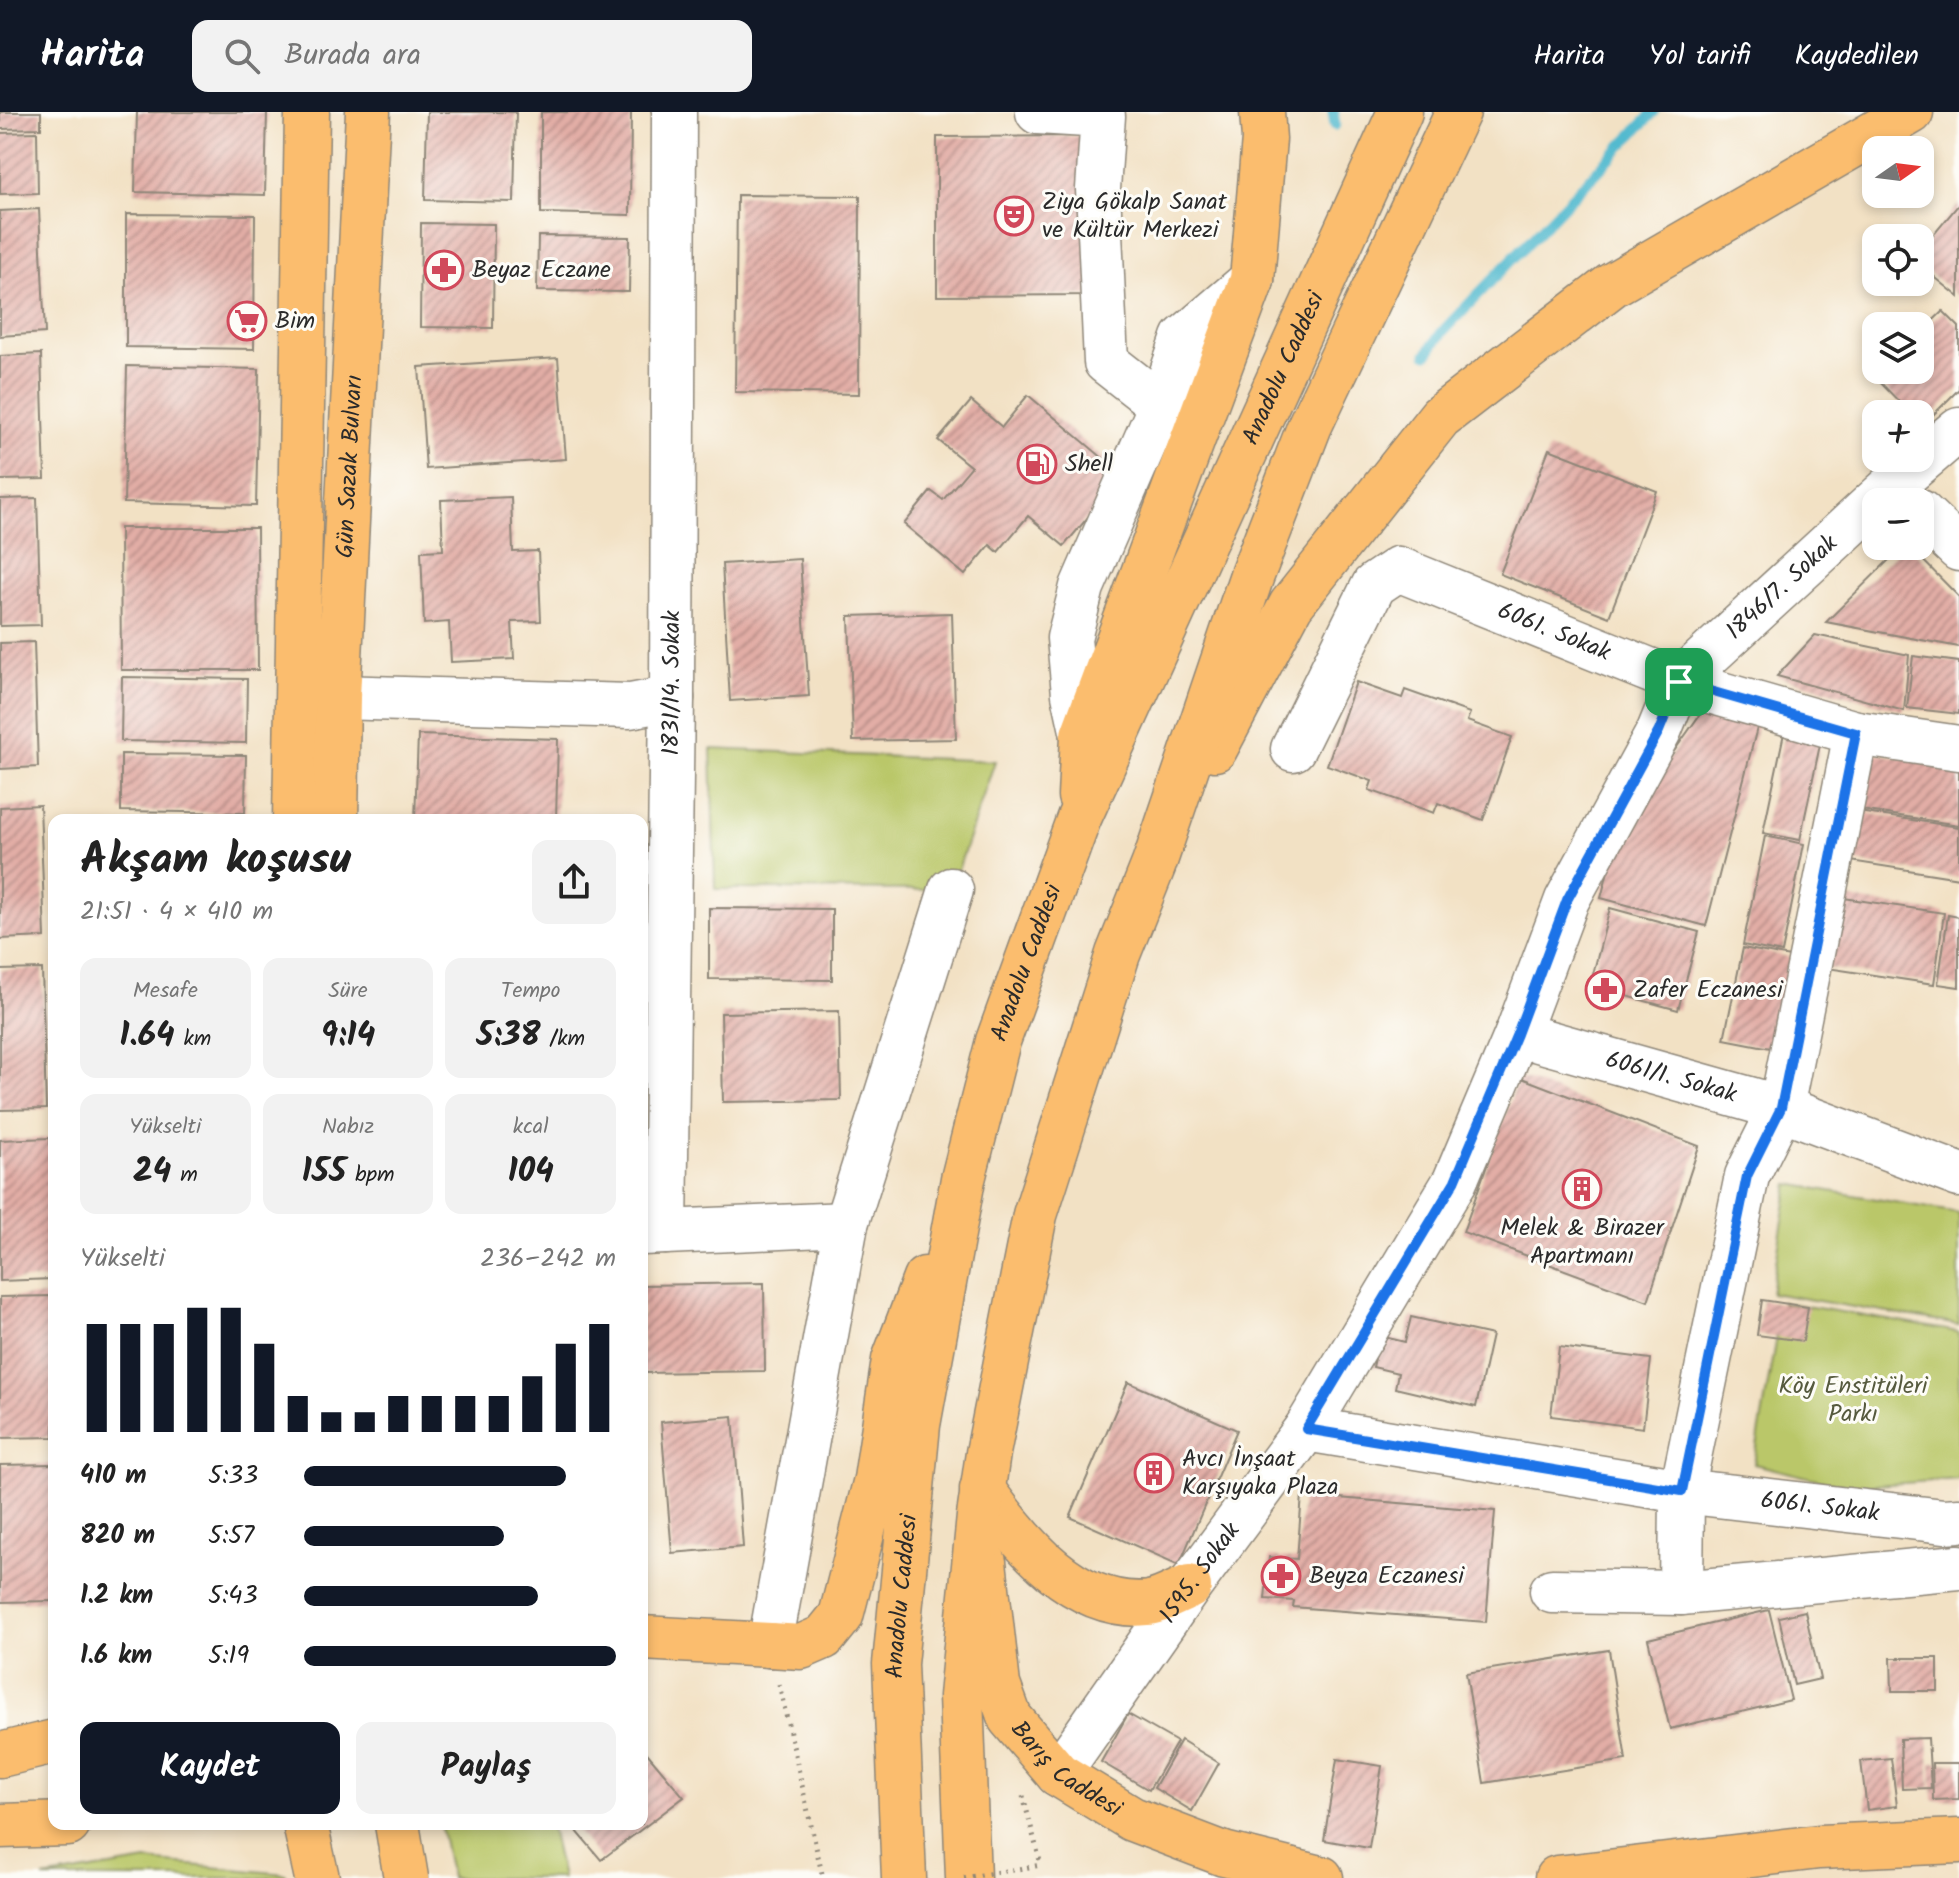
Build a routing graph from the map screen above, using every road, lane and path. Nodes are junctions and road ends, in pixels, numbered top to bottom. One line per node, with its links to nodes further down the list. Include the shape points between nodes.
1 (307, 112): 23 (main road, Gün Sazak Bulvarı)
2 (368, 112): 17 (main road, Gün Sazak Bulvarı)
3 (674, 112): 18 (street, 1831/14. Sokak)
4 (1038, 112): 10 (street, via 1103,116 1098,189 1106,362)
5 (1262, 112): 9 (main road)
6 (1400, 112): 25 (main road, Anadolu Caddesi)
7 (1458, 112): 26 (main road, Anadolu Caddesi, via 1310,425 1252,575)
8 (1911, 112): 26 (main road, via 1612,285 1440,417 1291,605)
9 (1252, 280): 10 (street, via 1184,338); 20 (main road)
10 (1161, 405): 20 (street, via 1082,587 1069,638)
11 (1959, 429): 12 (street, 1846/7. Sokak)
12 (1916, 488)
13 (1934, 525): 15 (street)
14 (1862, 536): 16 (street, 1846/7. Sokak)
15 (1959, 549)
16 (1679, 682): 19 (street, 6061. Sokak); 22 (street, 6061. Sokak, via 1398,569 1374,585); 28 (street, 1595. Sokak, via 1659,731 1567,900)
17 (338, 697): 18 (street, via 630,706); 24 (main road, Gün Sazak Bulvarı)
18 (672, 698): 33 (street, 1831/14. Sokak)
19 (1856, 733): 21 (street, 6061. Sokak); 29 (street)
20 (1083, 735): 25 (main road)
21 (1959, 748)
22 (1293, 749)
23 (295, 814)
24 (336, 814)
25 (1079, 818): 31 (main road, Anadolu Caddesi, via 998,1041)
26 (1154, 864): 36 (main road, Anadolu Caddesi, via 1118,954 1035,1215)
27 (951, 890): 32 (street)
28 (1517, 1034): 29 (street, 6061/1. Sokak); 34 (street, 1595. Sokak, via 1455,1181)
29 (1781, 1108): 30 (street, 6061/1. Sokak); 35 (street, via 1747,1176)
30 (1959, 1175)
31 (963, 1179): 43 (main road, via 894,1360 876,1479 841,1616 824,1637 801,1647); 55 (main road, Anadolu Caddesi, via 918,1425 895,1664)
32 (846, 1224): 33 (street); 43 (street)
33 (653, 1232)
34 (1306, 1429): 35 (street, 6061. Sokak); 39 (street, 1595. Sokak)
35 (1682, 1491): 37 (street, 6061. Sokak); 41 (street)
36 (980, 1502): 39 (main road, via 1045,1562 1101,1600 1152,1603); 46 (main road, Barış Caddesi, via 998,1685); 56 (main road, Anadolu Caddesi, via 961,1696)
37 (1959, 1520)
38 (1959, 1567): 41 (street)
39 (1189, 1587): 46 (street, 1595. Sokak)
40 (1552, 1591): 41 (street)
41 (1681, 1593)
42 (648, 1638): 43 (main road)
43 (770, 1645): 54 (path)
44 (48, 1743): 45 (main road)
45 (0, 1755)
46 (1040, 1782): 56 (path, bridge, via 1041,1865); 57 (main road, Barış Caddesi, via 1224,1854)
47 (48, 1825): 48 (main road)
48 (0, 1826)
49 (306, 1830): 52 (main road)
50 (398, 1830): 53 (main road)
51 (1959, 1841): 58 (main road, via 1819,1847)
52 (317, 1878)
53 (406, 1878)
54 (823, 1878)
55 (904, 1878)
56 (966, 1878)
57 (1321, 1878)
58 (1557, 1878)

